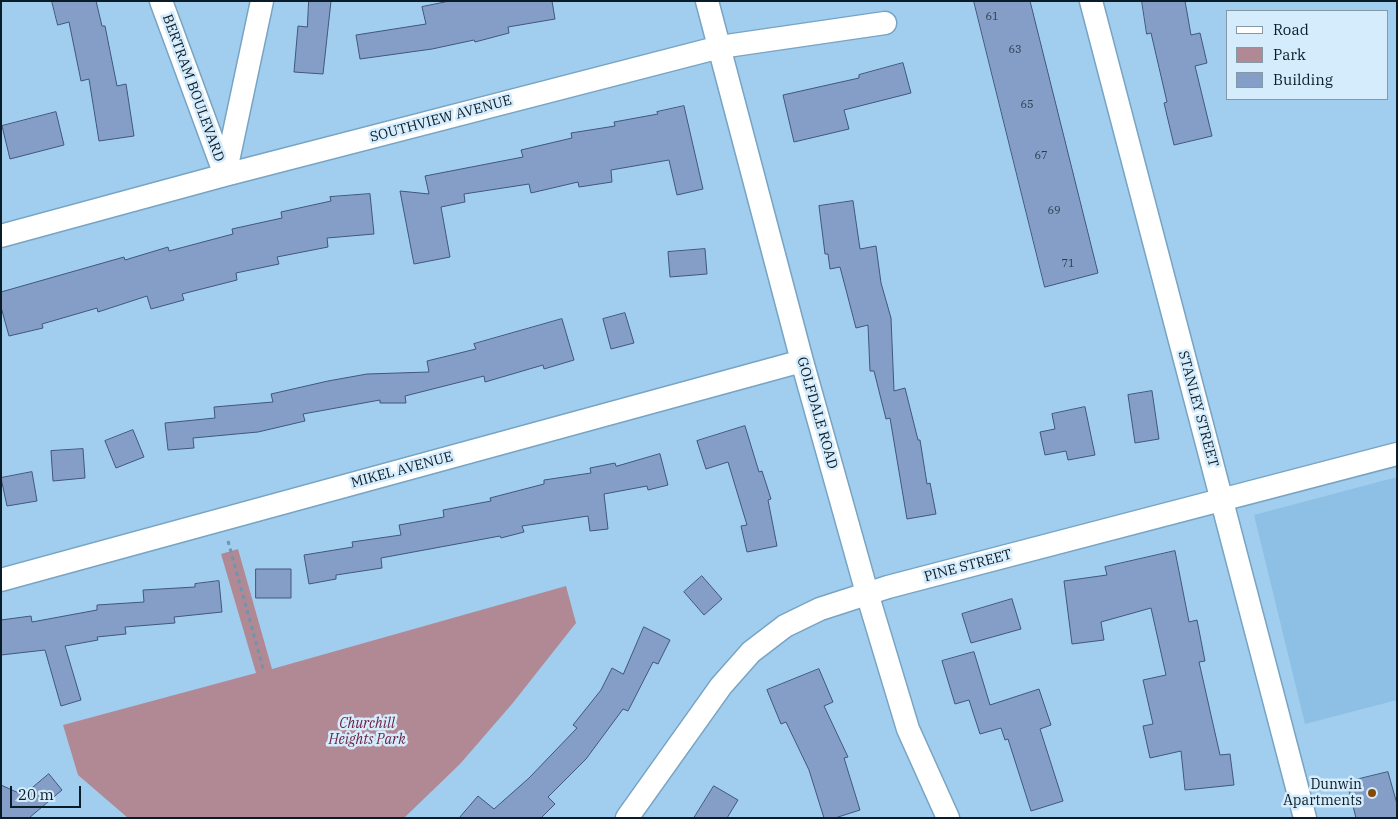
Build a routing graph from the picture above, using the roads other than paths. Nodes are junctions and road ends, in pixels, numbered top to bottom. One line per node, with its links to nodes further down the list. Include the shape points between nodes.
1 (161, 1): 7 (street, BERTRAM BOULEVARD)
2 (262, 1): 7 (street)
3 (707, 1): 6 (street, GOLFDALE ROAD)
4 (1091, 1): 11 (street, STANLEY STREET)
5 (885, 23): 6 (street, SOUTHVIEW AVENUE)
6 (720, 46): 7 (street, SOUTHVIEW AVENUE); 9 (street, GOLFDALE ROAD)
7 (225, 175): 8 (street, SOUTHVIEW AVENUE)
8 (1, 236)
9 (802, 361): 12 (street, MIKEL AVENUE); 13 (street, GOLFDALE ROAD)
10 (1397, 454): 11 (street, PINE STREET)
11 (1222, 500): 13 (street, PINE STREET); 16 (street, STANLEY STREET)
12 (1, 580)
13 (867, 593): 14 (street, PINE STREET, via 784,626 751,652 721,686); 15 (street, GOLFDALE ROAD, via 908,729)
14 (627, 818)
15 (948, 818)
16 (1305, 818)

